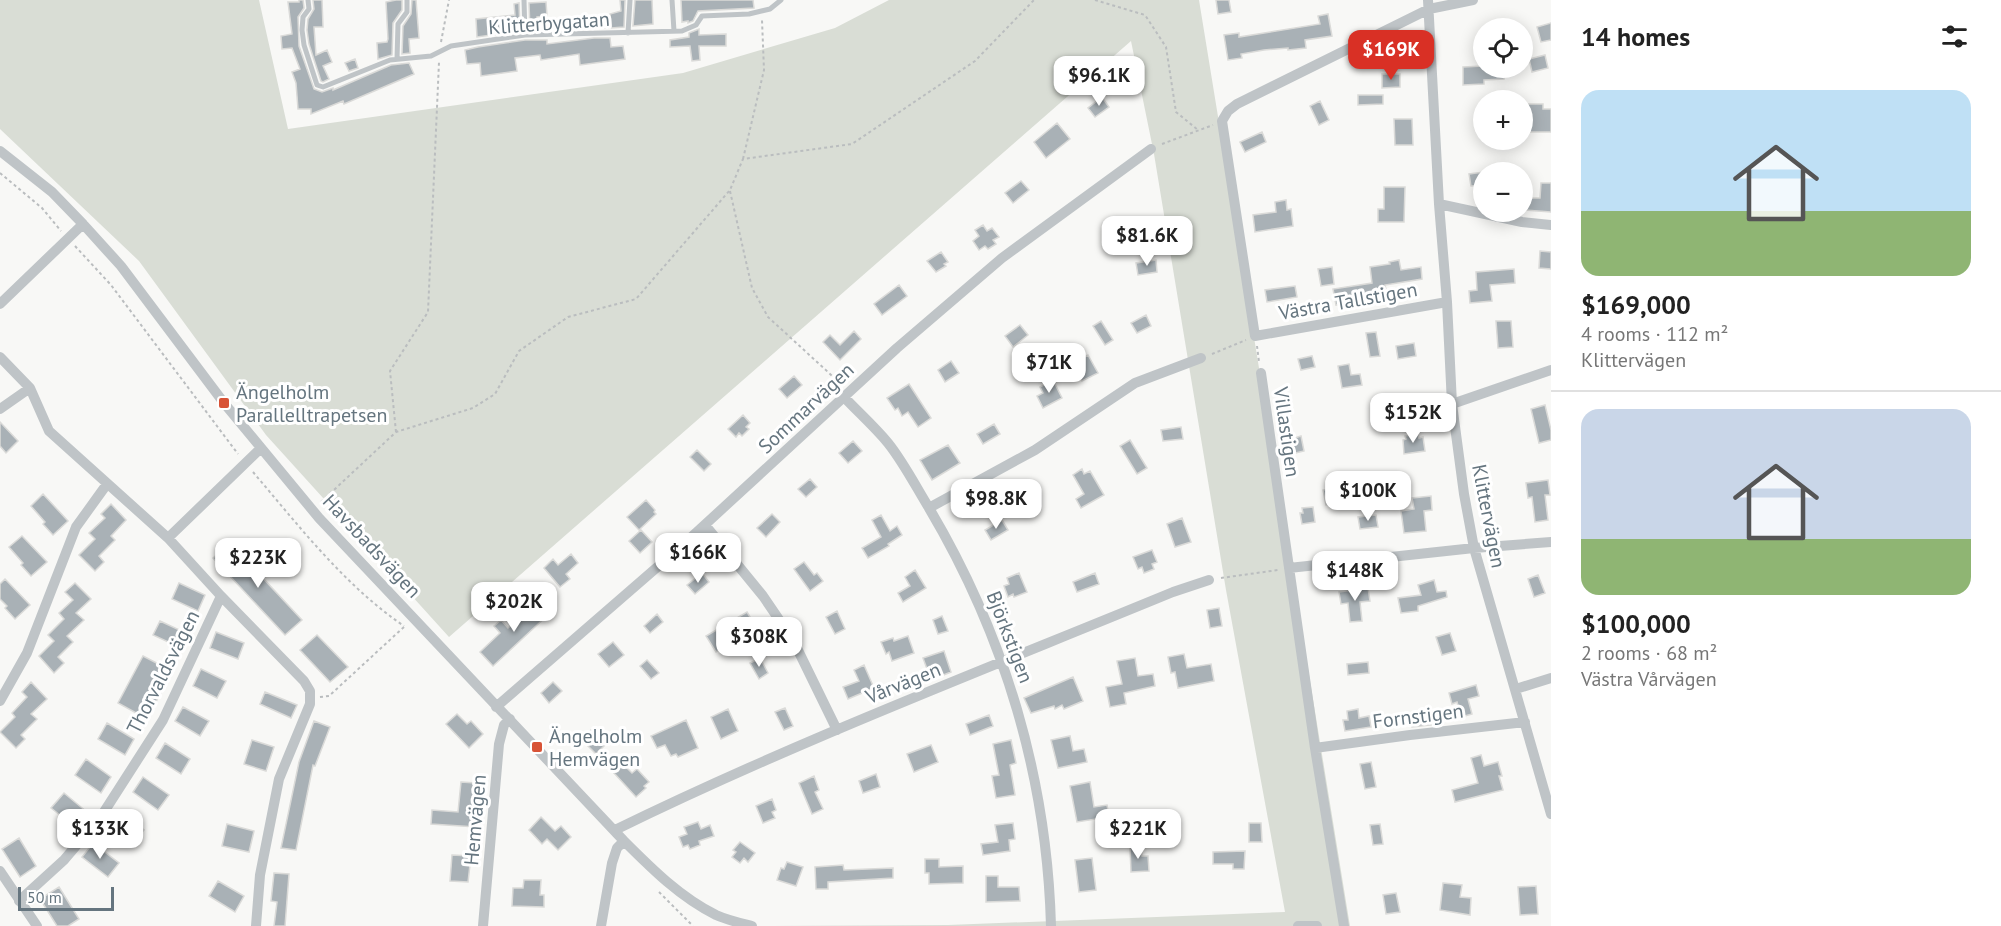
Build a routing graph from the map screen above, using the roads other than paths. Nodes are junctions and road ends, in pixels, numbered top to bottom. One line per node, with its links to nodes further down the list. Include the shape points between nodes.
1 (308, 0): 12 (lane, Klitterbygatan, via 302,30 317,85 323,87)
2 (407, 0): 12 (lane, via 407,12 398,24)
3 (524, 0): 11 (lane)
4 (630, 0): 10 (lane)
5 (672, 0): 9 (lane)
6 (781, 0): 9 (lane, Klitterbygatan, via 770,9 749,14 702,16 696,25)
7 (1473, 0): 8 (street)
8 (1428, 4): 15 (street, Klittervägen); 18 (street, Västra Tallstigen, via 1237,104 1222,121 1255,336)
9 (674, 31): 10 (lane, Klitterbygatan)
10 (628, 33): 11 (lane, Klitterbygatan)
11 (525, 35): 12 (lane, Klitterbygatan, via 451,46 431,56)
12 (397, 59)
13 (1151, 149): 25 (street, Sommarvägen, via 1002,258)
14 (0, 151): 16 (street, Havsbadsvägen, via 52,192)
15 (1438, 204): 17 (street); 18 (street, Klittervägen)
16 (83, 224): 19 (street); 28 (street, Havsbadsvägen, via 121,266)
17 (1551, 225)
18 (1447, 302): 26 (street, Klittervägen)
19 (0, 304)
20 (0, 357): 24 (street)
21 (1201, 358): 30 (street, via 1134,383 1035,450)
22 (1551, 370): 26 (street)
23 (1261, 373): 35 (street, Villastigen)
24 (30, 388): 27 (street); 29 (street, via 49,430)
25 (847, 394): 30 (street, Björkstigen, via 888,442); 31 (street, Sommarvägen)
26 (1452, 404): 34 (street, Klittervägen)
27 (0, 409)
28 (260, 449): 32 (street); 42 (street, Havsbadsvägen)
29 (107, 484): 32 (street); 41 (street, via 76,527 27,653)
30 (929, 508): 38 (street, Björkstigen, via 971,584)
31 (705, 525): 42 (street, Sommarvägen); 45 (street, via 793,640)
32 (168, 538): 37 (street)
33 (1551, 542): 34 (street)
34 (1474, 548): 35 (street); 40 (street, Klittervägen)
35 (1289, 568): 46 (street, Villastigen)
36 (1209, 580): 38 (street, Vårvägen, via 1173,591)
37 (221, 596): 51 (street, Thorvaldsvägen, via 163,720 102,815 64,860); 52 (street, via 310,691 310,704 279,779)
38 (1003, 662): 45 (street, Vårvägen); 57 (street, Björkstigen, via 1035,773)
39 (1551, 678): 40 (street)
40 (1516, 689): 44 (street, Klittervägen)
41 (0, 700)
42 (496, 707): 43 (street, Havsbadsvägen)
43 (510, 719): 48 (street, Havsbadsvägen); 54 (street, Hemvägen, via 504,725 499,744)
44 (1525, 722): 46 (street, Fornstigen); 47 (street, Klittervägen)
45 (837, 730): 48 (street, Vårvägen, via 702,787)
46 (1315, 748): 60 (street, Villastigen)
47 (1551, 814)
48 (615, 830): 49 (street, Havsbadsvägen)
49 (624, 842): 55 (street, via 617,848 612,863); 56 (street, Havsbadsvägen, via 687,898 718,916)
50 (0, 871): 51 (street)
51 (19, 901): 53 (street)
52 (254, 924)
53 (37, 926)
54 (483, 926)
55 (601, 926)
56 (752, 926)
57 (1051, 926)
58 (1298, 926): 59 (street)
59 (1317, 926)
60 (1344, 926)

